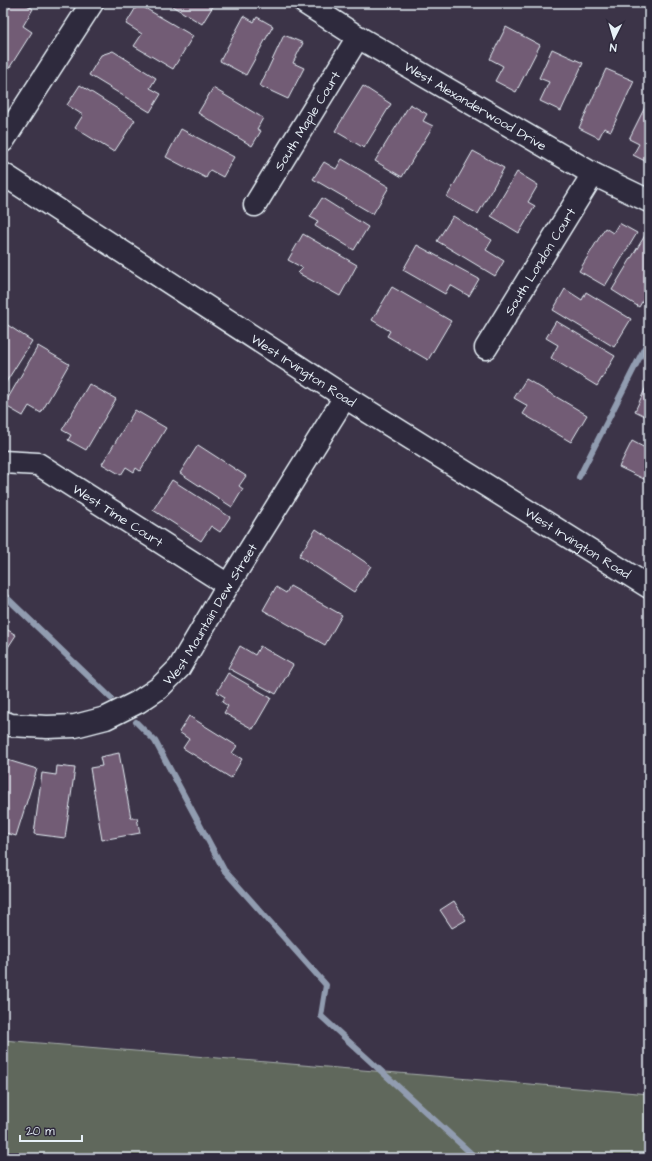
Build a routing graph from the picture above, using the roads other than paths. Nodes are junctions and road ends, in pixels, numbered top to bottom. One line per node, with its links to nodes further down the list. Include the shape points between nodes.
1 (305, 3): 3 (street, West Alexanderwood Drive)
2 (87, 4): 4 (street)
3 (358, 37): 6 (street, West Alexanderwood Drive); 8 (street, South Maple Court)
4 (3, 141)
5 (3, 174): 10 (street, West Irvington Road)
6 (593, 174): 7 (street, West Alexanderwood Drive); 9 (street, South London Court)
7 (649, 201)
8 (256, 205)
9 (486, 348)
10 (345, 397): 12 (street, West Mountain Dew Street); 13 (street, West Irvington Road)
11 (3, 462): 12 (street, West Time Court, via 38,464)
12 (228, 585): 14 (street, West Mountain Dew Street, via 179,668 159,688 138,702 106,718 75,726 47,728)
13 (649, 587)
14 (3, 722)

